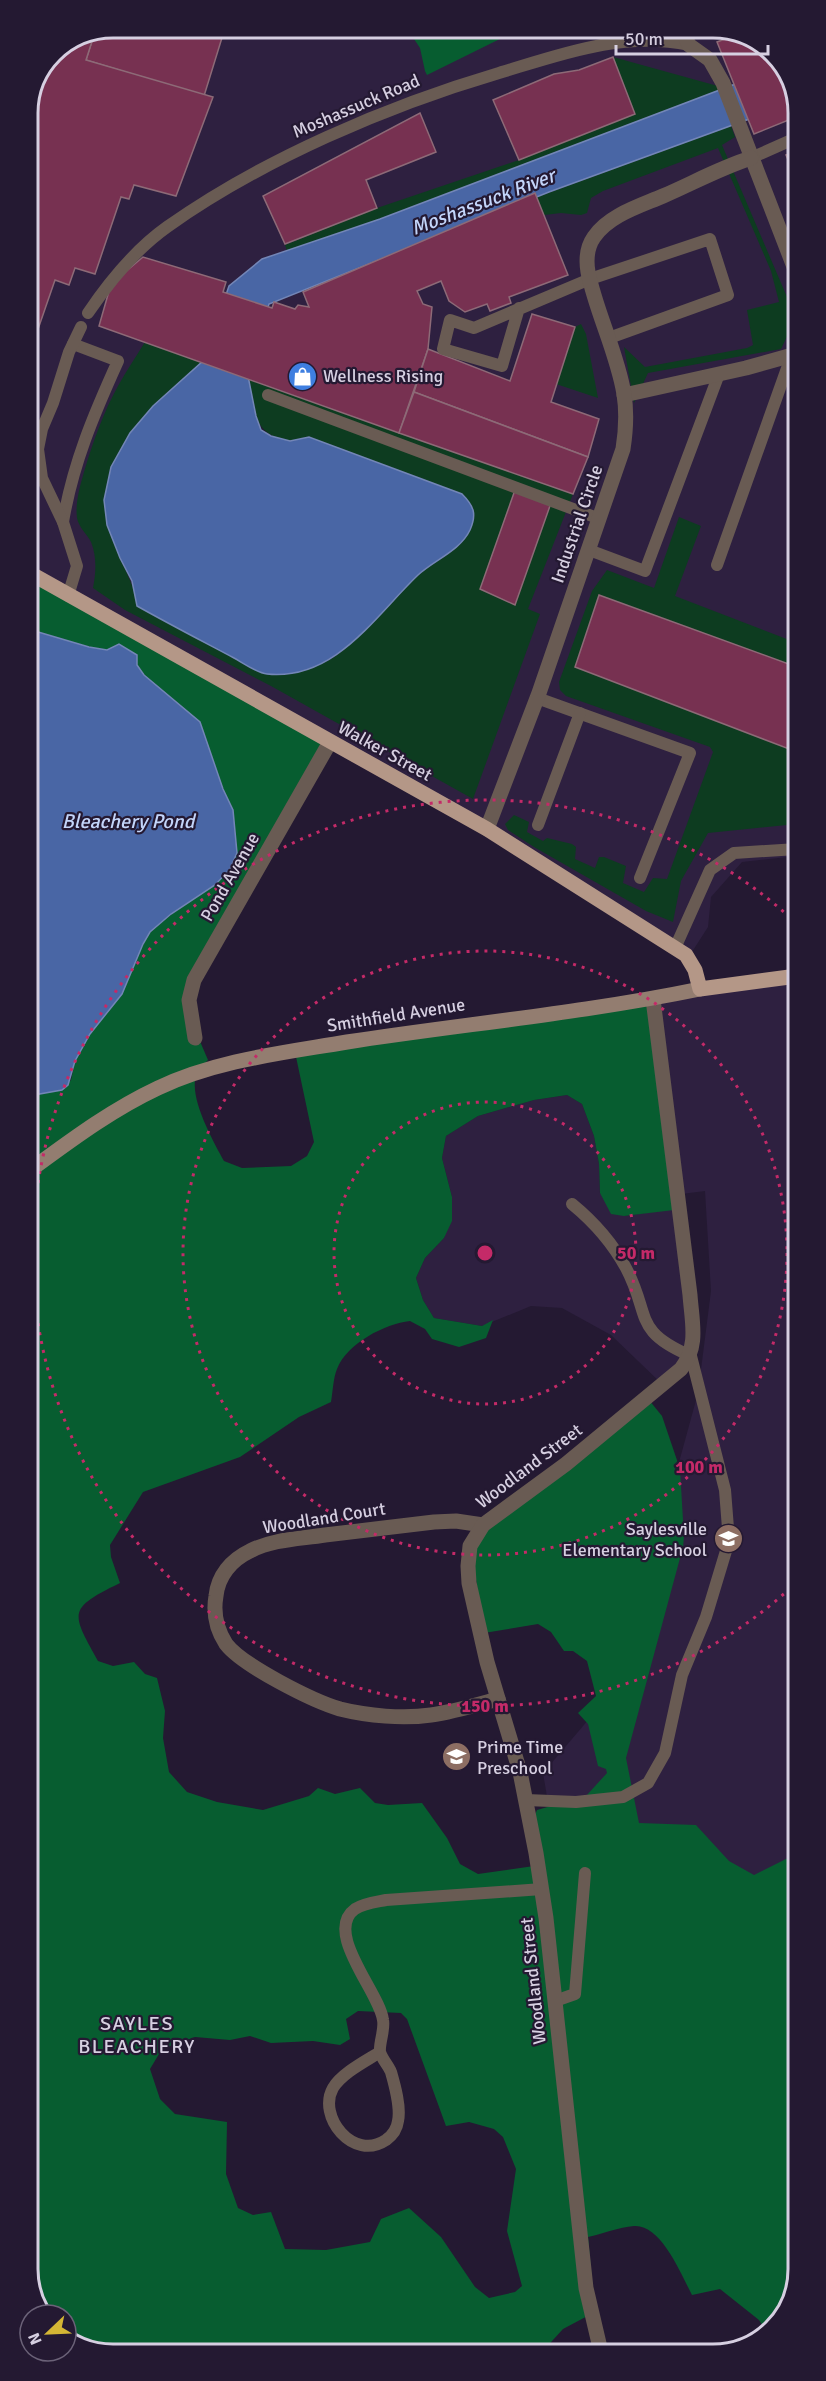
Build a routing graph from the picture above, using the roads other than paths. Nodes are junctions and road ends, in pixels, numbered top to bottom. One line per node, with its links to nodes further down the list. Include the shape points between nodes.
1 (686, 38): 2 (street)
2 (689, 45): 4 (street, via 710,60 718,72); 8 (lane, Moshassuck Road, via 629,40 558,54 414,100 358,124 243,179 165,228 117,274)
3 (788, 142): 4 (lane)
4 (751, 158): 5 (street); 6 (street, via 623,213 600,229 587,251)
5 (788, 252)
6 (590, 279): 7 (lane); 10 (street); 10 (lane, via 710,239 728,295)
7 (519, 308): 7 (lane, via 474,328 450,320 443,349 502,366)
8 (88, 313)
9 (81, 327): 11 (lane)
10 (609, 338): 16 (street)
11 (73, 344): 18 (lane, via 38,449 42,478); 18 (lane, via 118,361 88,426 69,486)
12 (788, 357): 14 (street)
13 (788, 371): 20 (lane)
14 (719, 374): 16 (street); 19 (lane, via 645,571)
15 (268, 395): 17 (lane)
16 (624, 395): 17 (street, Industrial Circle, via 627,425 623,449)
17 (600, 519): 19 (street, Industrial Circle)
18 (63, 522): 22 (lane, via 77,566)
19 (589, 550): 23 (street, Industrial Circle)
20 (717, 565)
21 (38, 578): 22 (main road, Walker Street)
22 (68, 596): 25 (main road, Walker Street)
23 (537, 698): 24 (lane); 27 (street, Industrial Circle)
24 (580, 713): 26 (lane); 29 (lane, via 690,753)
25 (330, 742): 27 (main road, Walker Street); 34 (street, Pond Avenue, via 194,980 189,1000)
26 (538, 825)
27 (487, 829): 30 (main road, Walker Street)
28 (788, 850): 30 (lane, via 734,853 710,870)
29 (640, 878)
30 (675, 948): 32 (main road, Walker Street, via 686,955)
31 (788, 977): 32 (main road, Smithfield Avenue)
32 (700, 989): 33 (main road, Smithfield Avenue)
33 (653, 999): 35 (main road, Smithfield Avenue, via 249,1058 159,1087 118,1108); 37 (street, via 690,1295)
34 (195, 1038)
35 (38, 1164)
36 (572, 1204): 37 (lane, via 614,1246 653,1334 669,1347)
37 (691, 1356): 38 (street, Woodland Street, via 681,1369 566,1464); 40 (lane, via 725,1490 729,1541 706,1617 682,1675 665,1753 648,1783 623,1797 576,1802)
38 (483, 1525): 39 (street, Woodland Street, via 470,1546 469,1583); 39 (street, Woodland Court, via 434,1521 264,1545 237,1558 225,1570 217,1584 216,1617 217,1628 228,1646 253,1665 311,1698 342,1709 405,1717 432,1715)
39 (498, 1699): 40 (street, Woodland Street)
40 (526, 1800): 42 (street, Woodland Street)
41 (585, 1873): 43 (lane, via 575,1994)
42 (542, 1889): 43 (street, Woodland Street); 44 (lane, via 386,1900 362,1906 350,1914 346,1920 350,1951 383,2020)
43 (555, 2001): 45 (street, Woodland Street, via 586,2288)
44 (380, 2052): 44 (lane, via 343,2077 329,2100 334,2122 341,2132 358,2145 368,2147 393,2135 398,2123 390,2071)
45 (599, 2344)

